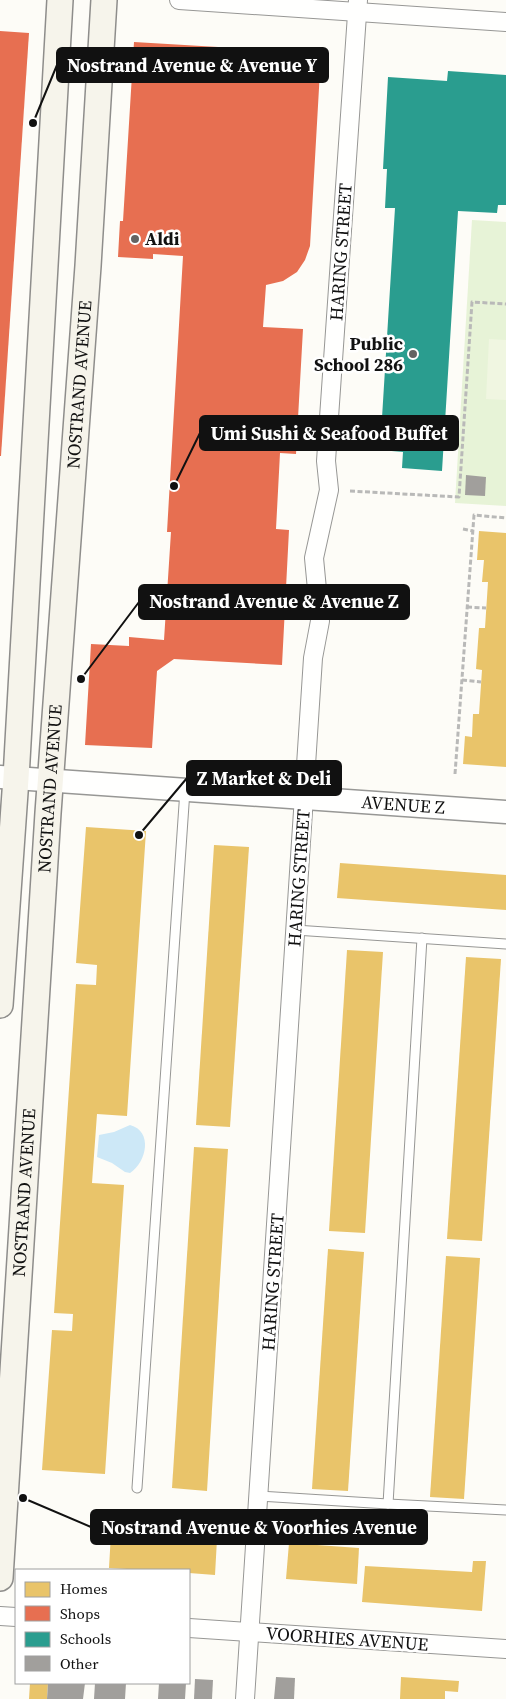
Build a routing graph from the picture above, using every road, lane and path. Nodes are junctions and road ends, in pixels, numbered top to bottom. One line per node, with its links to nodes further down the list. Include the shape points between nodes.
1 (60, 0): 16 (main road, NOSTRAND AVENUE)
2 (104, 0): 17 (main road, NOSTRAND AVENUE)
3 (179, 0): 4 (street)
4 (357, 6): 5 (street); 19 (street, HARING STREET, via 326,461 329,490 314,558 320,621 313,658)
5 (506, 22)
6 (506, 304): 7 (path, via 472,302 459,497)
7 (350, 491)
8 (506, 518): 10 (path, via 474,515)
9 (463, 530): 10 (path)
10 (473, 531): 11 (path)
11 (468, 608): 12 (path); 13 (path)
12 (486, 608)
13 (462, 680): 14 (path); 15 (path)
14 (481, 682)
15 (454, 774)
16 (8, 777): 17 (street, AVENUE Z); 24 (main road, NOSTRAND AVENUE)
17 (51, 780): 18 (street, AVENUE Z); 29 (main road, NOSTRAND AVENUE)
18 (185, 790): 19 (street, AVENUE Z); 25 (lane)
19 (304, 798): 20 (street, AVENUE Z); 21 (street, HARING STREET)
20 (506, 812)
21 (295, 930): 22 (lane); 26 (street, HARING STREET)
22 (422, 938): 23 (lane); 27 (lane)
23 (506, 944)
24 (0, 1005)
25 (137, 1488)
26 (258, 1496): 27 (lane); 33 (street, HARING STREET)
27 (388, 1504): 28 (lane)
28 (506, 1510)
29 (0, 1578)
30 (0, 1616): 31 (street)
31 (15, 1617)
32 (190, 1628): 33 (street, VOORHIES AVENUE)
33 (250, 1633): 34 (street, VOORHIES AVENUE); 35 (street, HARING STREET)
34 (506, 1649)
35 (245, 1699)

